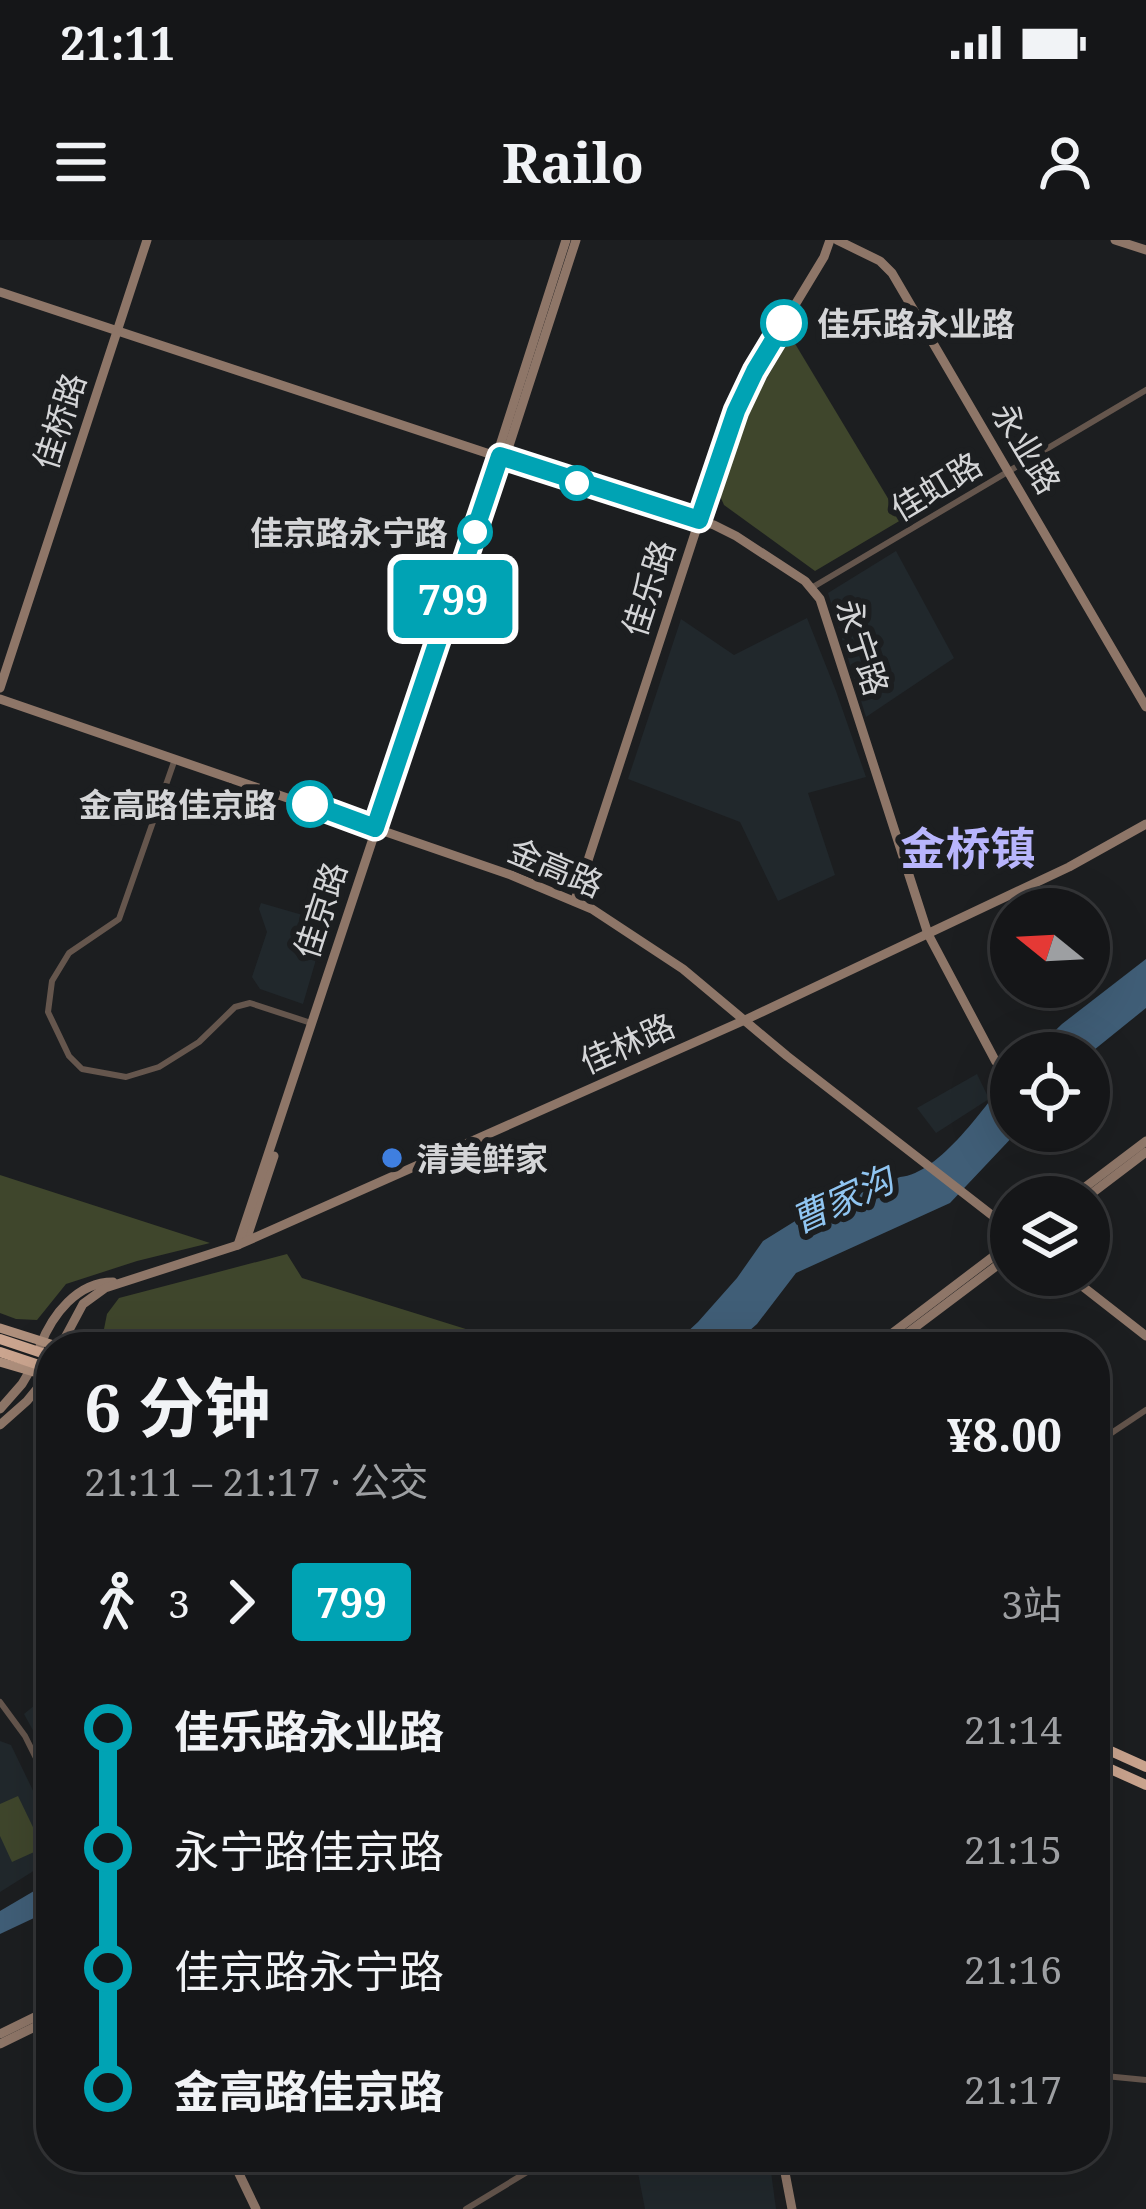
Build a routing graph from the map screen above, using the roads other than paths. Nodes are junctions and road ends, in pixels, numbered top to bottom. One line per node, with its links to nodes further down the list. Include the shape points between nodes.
1 (147, 240): 8 (street, 佳桥路)
2 (566, 240): 10 (street, 佳京路)
3 (576, 240): 10 (street, 佳京路)
4 (834, 240): 11 (street, 永业路, via 892,273); 12 (street, 佳乐路, via 742,396)
5 (1115, 240): 6 (street)
6 (1146, 250)
7 (0, 292): 8 (street, 永宁路)
8 (118, 331): 10 (street, 永宁路); 14 (street, 佳桥路)
9 (1146, 390): 11 (street, 佳虹路)
10 (501, 456): 12 (street, 永宁路); 19 (street, 佳京路)
11 (1009, 471): 13 (street, 佳虹路); 16 (street, 永业路)
12 (699, 520): 13 (street, 永宁路); 20 (street, 佳乐路)
13 (813, 587): 21 (street, 永宁路)
14 (0, 688)
15 (0, 699): 17 (street, 金高路)
16 (1146, 707)
17 (175, 759): 19 (street, 金高路); 23 (street, via 119,920 69,953 52,981 48,1012 69,1056 82,1069 126,1077 199,1042 235,1007 250,1003)
18 (1146, 824): 21 (street, 佳林路)
19 (378, 829): 20 (street, 金高路); 23 (street, 佳京路); 30 (street, 佳京路)
20 (575, 900): 22 (street, 金高路)
21 (928, 934): 22 (street, 佳林路); 24 (street, 永宁路)
22 (745, 1020): 29 (street, 金高路); 30 (street, 佳林路)
23 (311, 1023): 30 (street, 佳京路)
24 (990, 1052)
25 (1146, 1141): 27 (street)
26 (1146, 1152): 28 (street)
27 (1100, 1176)
28 (1110, 1180)
29 (990, 1214)
30 (242, 1244): 33 (street, 佳林路)
31 (990, 1259): 38 (street)
32 (990, 1271): 39 (street)
33 (118, 1282): 36 (street, 佳林路, via 77,1294); 37 (street, 佳林路, via 92,1294)
34 (1095, 1296): 40 (street)
35 (0, 1328): 42 (main road)
36 (47, 1332)
37 (68, 1332)
38 (894, 1332)
39 (909, 1332)
40 (1146, 1336)
41 (0, 1340): 43 (highway)
42 (36, 1340)
43 (36, 1351)
44 (0, 1352): 47 (highway)
45 (36, 1358): 48 (street, 佳林路)
46 (0, 1362): 48 (main road)
47 (36, 1367)
48 (31, 1371): 49 (main road); 51 (street, 佳林路)
49 (36, 1372)
50 (36, 1390): 53 (street)
51 (0, 1409)
52 (1146, 1410): 54 (street)
53 (0, 1424)
54 (1110, 1434)
55 (0, 1702): 57 (street)
56 (1110, 1750): 58 (highway)
57 (36, 1757)
58 (1146, 1768)
59 (1110, 1769): 60 (highway)
60 (1146, 1785)
61 (36, 2016): 63 (street)
62 (36, 2026): 64 (street)
63 (0, 2034)
64 (0, 2044)
65 (1110, 2076): 66 (street)
66 (1146, 2080)
67 (238, 2172): 70 (street)
68 (527, 2172): 71 (street)
69 (785, 2172): 72 (street)
70 (256, 2209)
71 (466, 2209)
72 (792, 2209)

